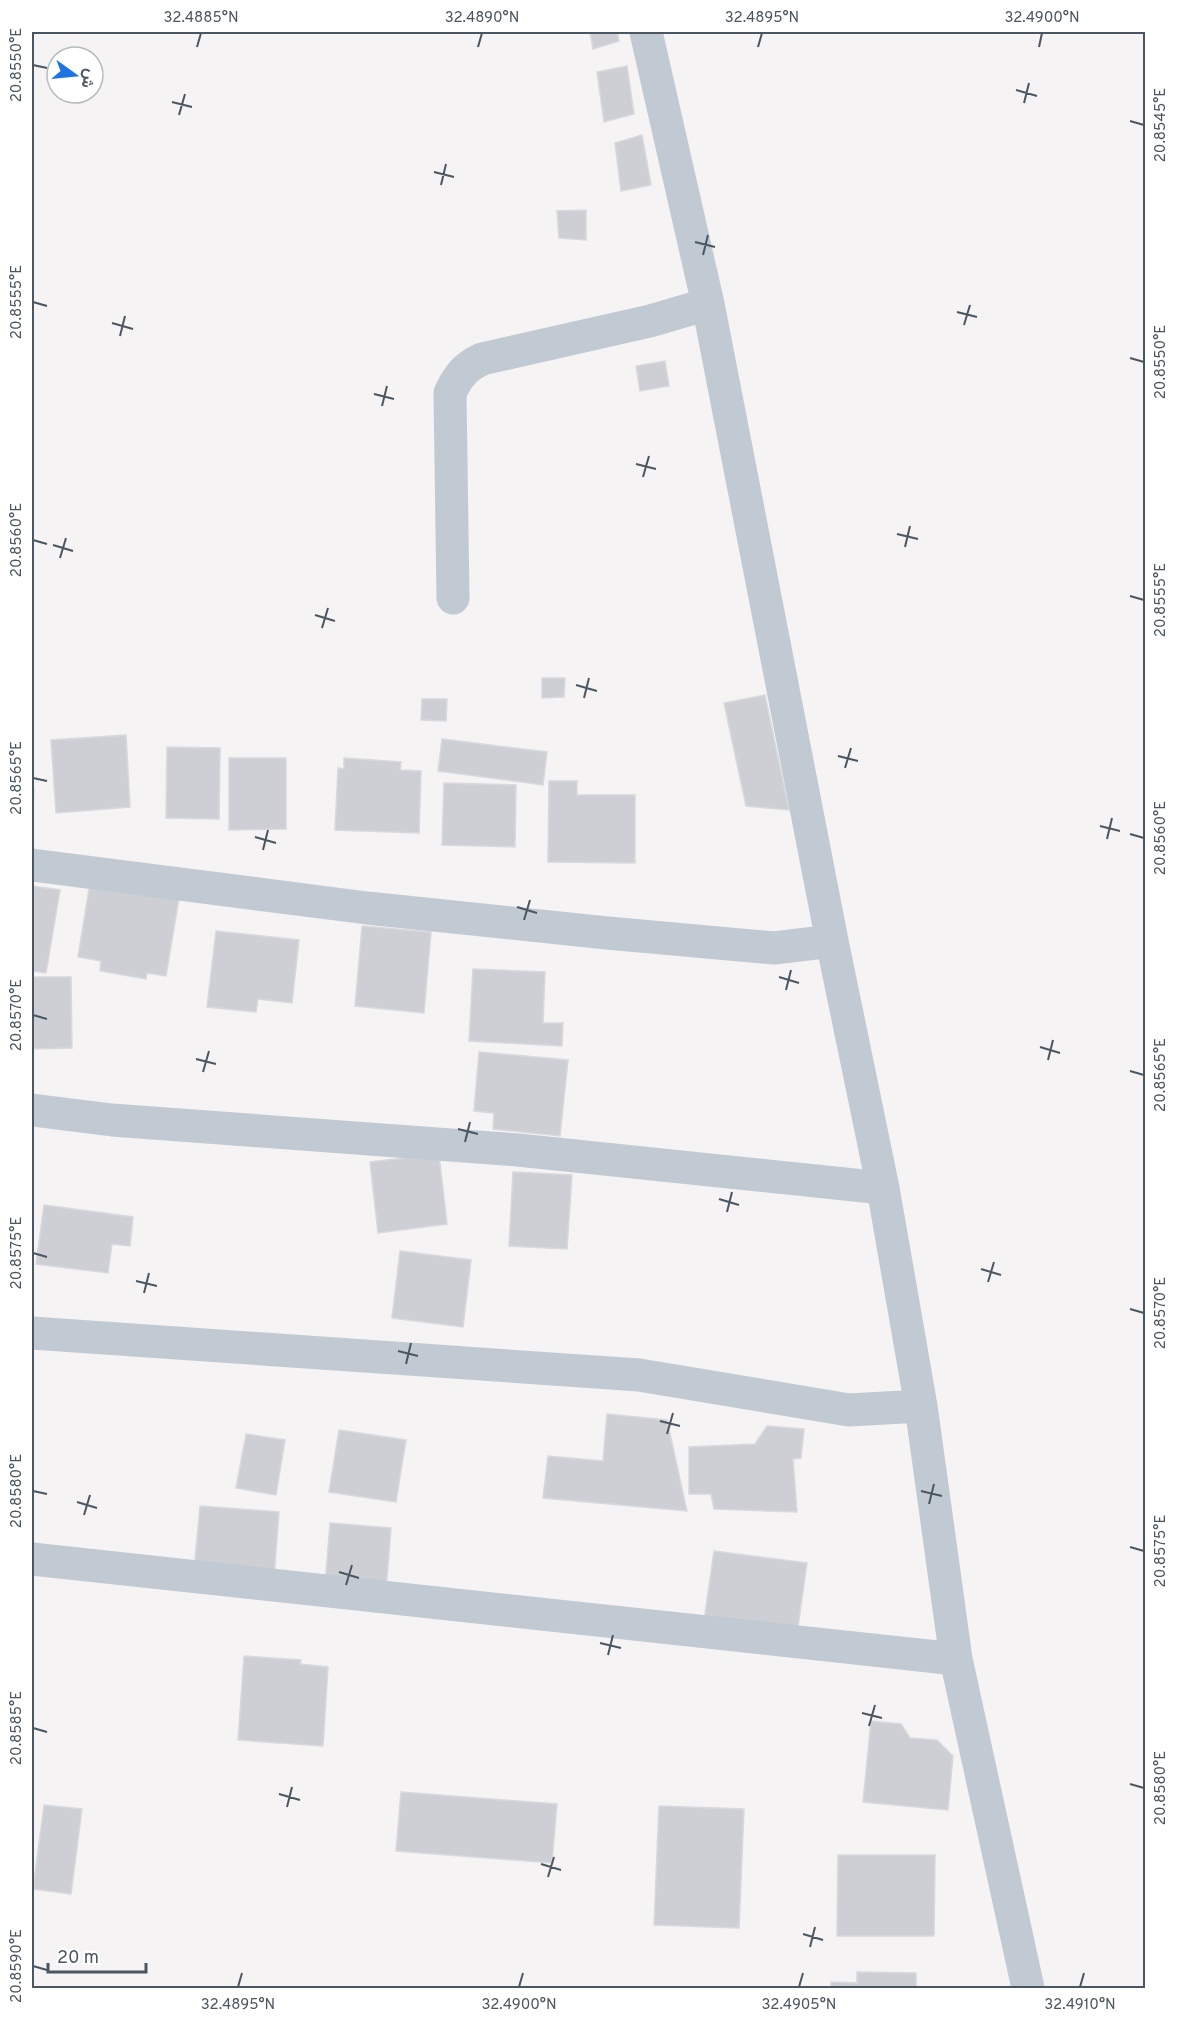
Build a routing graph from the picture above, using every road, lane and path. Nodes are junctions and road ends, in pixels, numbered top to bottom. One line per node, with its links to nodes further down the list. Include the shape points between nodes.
1 (646, 32): 2 (street)
2 (708, 304): 3 (street, via 482,359 458,376 450,393); 5 (street)
3 (453, 598)
4 (32, 865): 5 (street, via 367,908 607,933 774,948)
5 (832, 941): 7 (street)
6 (32, 1110): 7 (street, via 112,1120 518,1150)
7 (883, 1188): 9 (street)
8 (32, 1333): 9 (street, via 639,1375 849,1410)
9 (921, 1406): 11 (street)
10 (32, 1559): 11 (street)
11 (956, 1659): 12 (street)
12 (1028, 1989)

